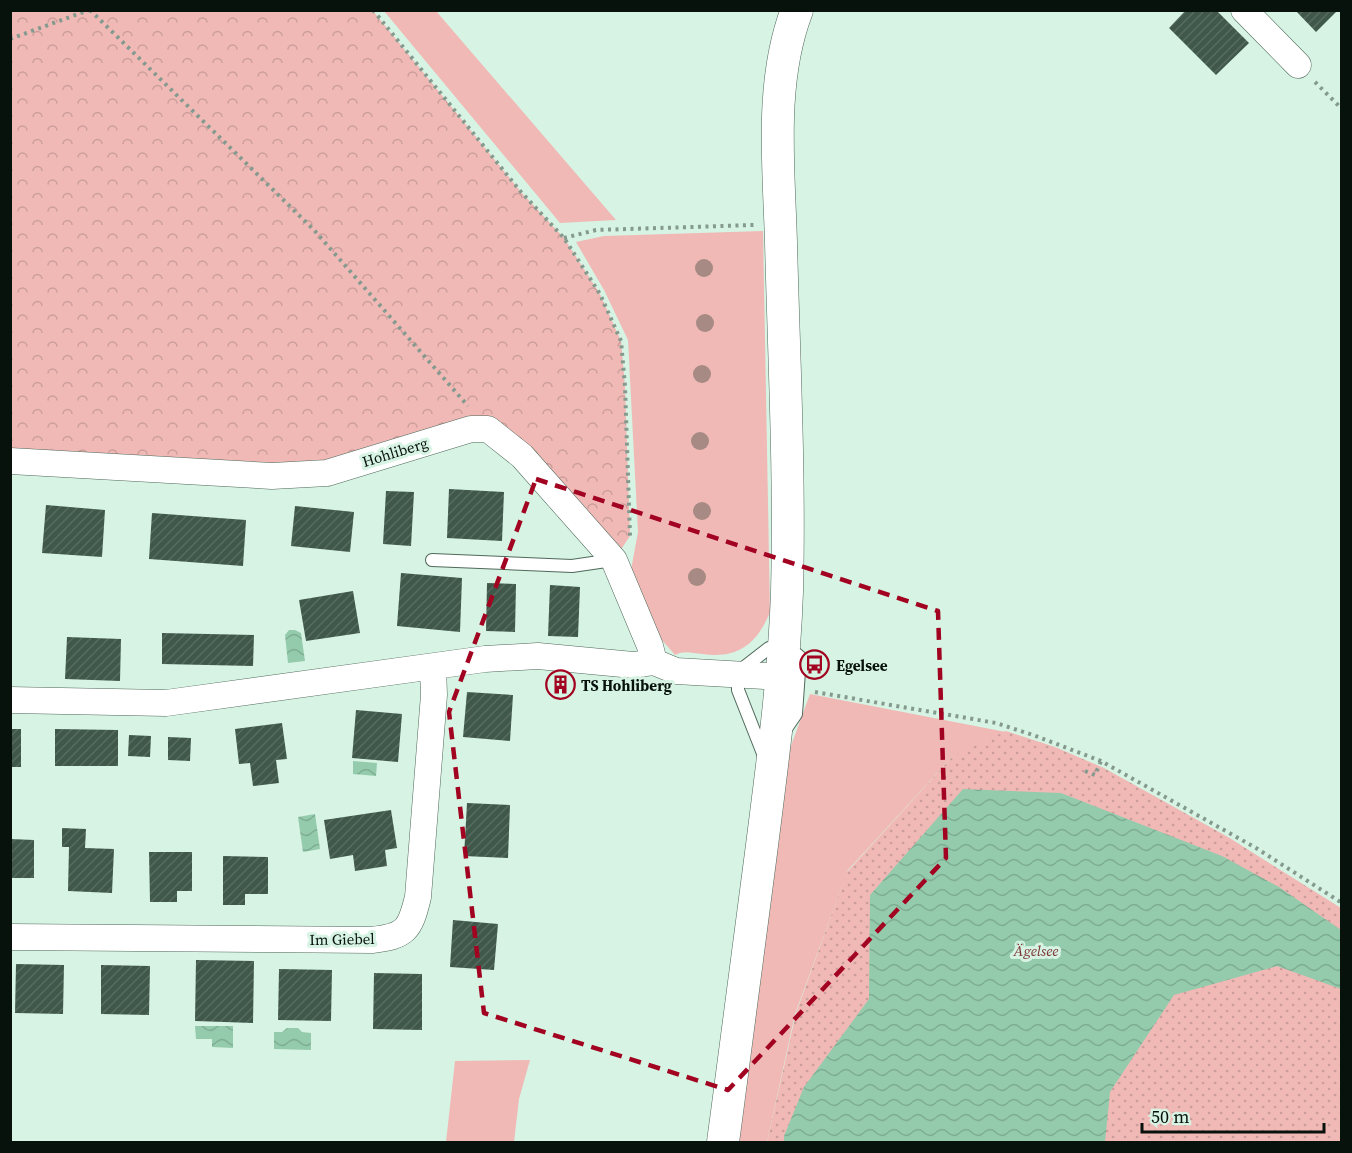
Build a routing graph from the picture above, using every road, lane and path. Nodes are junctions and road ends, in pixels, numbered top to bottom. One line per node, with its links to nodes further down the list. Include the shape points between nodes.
1 (89, 10): 5 (path); 10 (path, via 314,231)
2 (373, 10): 9 (path, via 521,192)
3 (796, 10): 8 (street, via 783,58 778,122)
4 (1244, 10): 6 (street)
5 (10, 39)
6 (1298, 66): 7 (path)
7 (1341, 109)
8 (780, 224): 9 (path, via 596,230); 14 (street, via 787,496)
9 (564, 238): 13 (path, via 600,294 621,341 630,536)
10 (488, 429): 11 (street, Hohliberg, via 471,429 327,473 272,476); 13 (street, via 522,456)
11 (10, 461)
12 (432, 560): 13 (lane, via 572,566)
13 (614, 560): 15 (street)
14 (784, 645): 17 (lane, via 769,648); 18 (street)
15 (654, 662): 16 (street, via 633,665 538,656); 17 (street, via 675,670)
16 (432, 667): 19 (street, via 166,703); 24 (street, Im Giebel, via 434,695 418,897 406,929 393,938)
17 (738, 675): 18 (street); 20 (lane, via 738,690)
18 (790, 680): 20 (street); 21 (path, via 816,692 996,723)
19 (10, 700)
20 (773, 760): 25 (street)
21 (1101, 761): 22 (path, via 1095,775); 23 (path, via 1256,848)
22 (1085, 771)
23 (1341, 903)
24 (10, 937)
25 (723, 1143)

